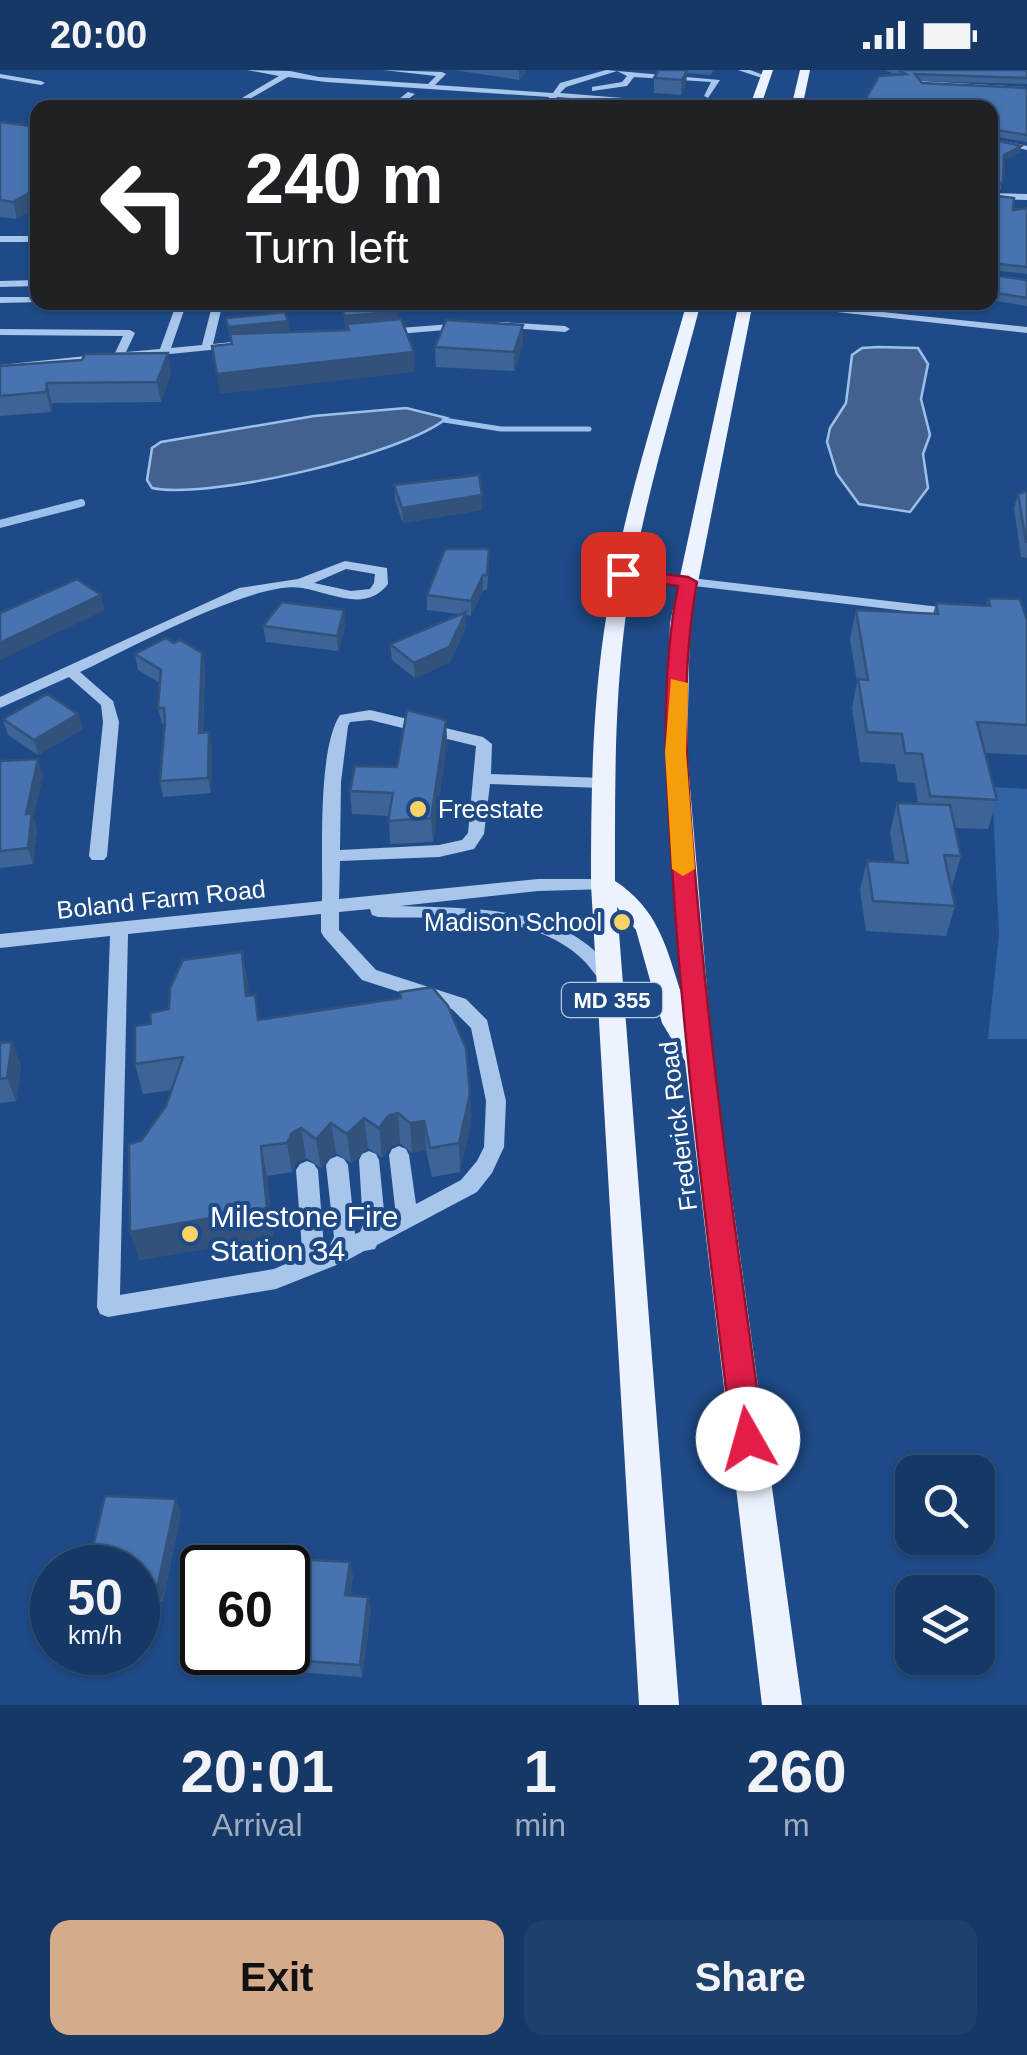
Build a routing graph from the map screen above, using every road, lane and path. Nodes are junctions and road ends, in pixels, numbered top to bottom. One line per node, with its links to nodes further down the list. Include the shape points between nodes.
1 (251, 70): 7 (street)
2 (387, 70): 16 (street, via 442,74)
3 (584, 70): 9 (street)
4 (617, 70): 9 (street); 10 (street)
5 (742, 70): 8 (street)
6 (805, 70): 27 (main road)
7 (290, 72): 13 (street); 21 (street)
8 (767, 73): 26 (main road)
9 (600, 74): 17 (street)
10 (632, 75): 17 (street, via 606,90); 20 (street, via 716,80)
11 (0, 76): 14 (street)
12 (467, 78): 17 (street)
13 (318, 79): 16 (street); 19 (street)
14 (41, 82)
15 (921, 83): 18 (street)
16 (430, 86): 24 (street)
17 (562, 86): 25 (street)
18 (1027, 89)
19 (411, 94): 22 (street); 23 (street)
20 (708, 96)
21 (242, 100)
22 (402, 100)
23 (528, 100)
24 (540, 100)
25 (549, 100)
26 (755, 100)
27 (798, 100)
28 (998, 142): 29 (street)
29 (1027, 148)
30 (998, 196): 31 (street)
31 (1027, 197)
32 (30, 238): 33 (street)
33 (0, 239)
34 (30, 282): 35 (street)
35 (0, 284)
36 (0, 300): 37 (street)
37 (30, 300)
38 (179, 310): 49 (street)
39 (216, 310): 48 (street)
40 (692, 310): 52 (main road, MD 355)
41 (746, 310): 53 (main road, Frederick Road / MD 355)
42 (828, 310): 44 (street)
43 (565, 328): 46 (street, via 483,324)
44 (1027, 330)
45 (0, 332): 50 (street, via 130,332)
46 (364, 334)
47 (266, 342): 48 (street)
48 (207, 346): 49 (street)
49 (165, 350): 50 (street)
50 (119, 356): 51 (street)
51 (0, 368)
52 (623, 574): 53 (street); 59 (main road, MD 355)
53 (688, 582): 55 (street); 67 (main road, Frederick Road / MD 355, via 680,623 676,752)
54 (302, 583): 54 (street, via 345,564 367,565 384,578 364,596); 56 (street, via 244,591)
55 (970, 614)
56 (71, 671): 57 (street); 60 (street, via 108,704 111,722)
57 (0, 702)
58 (483, 779): 59 (street); 61 (street, via 476,834 468,845); 61 (street, via 484,744 477,740 370,715 345,718 333,782)
59 (603, 783): 62 (main road, MD 355)
60 (98, 856)
61 (330, 856): 63 (street)
62 (604, 886): 63 (street, Boland Farm Road, via 538,885); 66 (main road, MD 355); 67 (main road, via 630,903 648,928 676,1023)
63 (328, 908): 64 (street, Boland Farm Road); 66 (street, Boland Farm Road, via 529,922 576,940); 72 (street, via 330,932 369,975 459,1004 480,1025 496,1101 494,1147 469,1186)
64 (119, 927): 65 (street, Boland Farm Road); 75 (street, via 108,1307 276,1280)
65 (0, 941)
66 (611, 982): 76 (main road, MD 355)
67 (699, 1059): 77 (main road, Frederick Road / MD 355)
68 (399, 1155): 72 (street, via 406,1208)
69 (368, 1160): 73 (street, via 374,1225)
70 (337, 1165): 74 (street, via 344,1238)
71 (307, 1170): 75 (street, via 313,1249)
72 (397, 1226): 73 (street)
73 (367, 1242): 74 (street)
74 (336, 1255): 75 (street)
75 (304, 1268)
76 (658, 1705)
77 (782, 1705)

